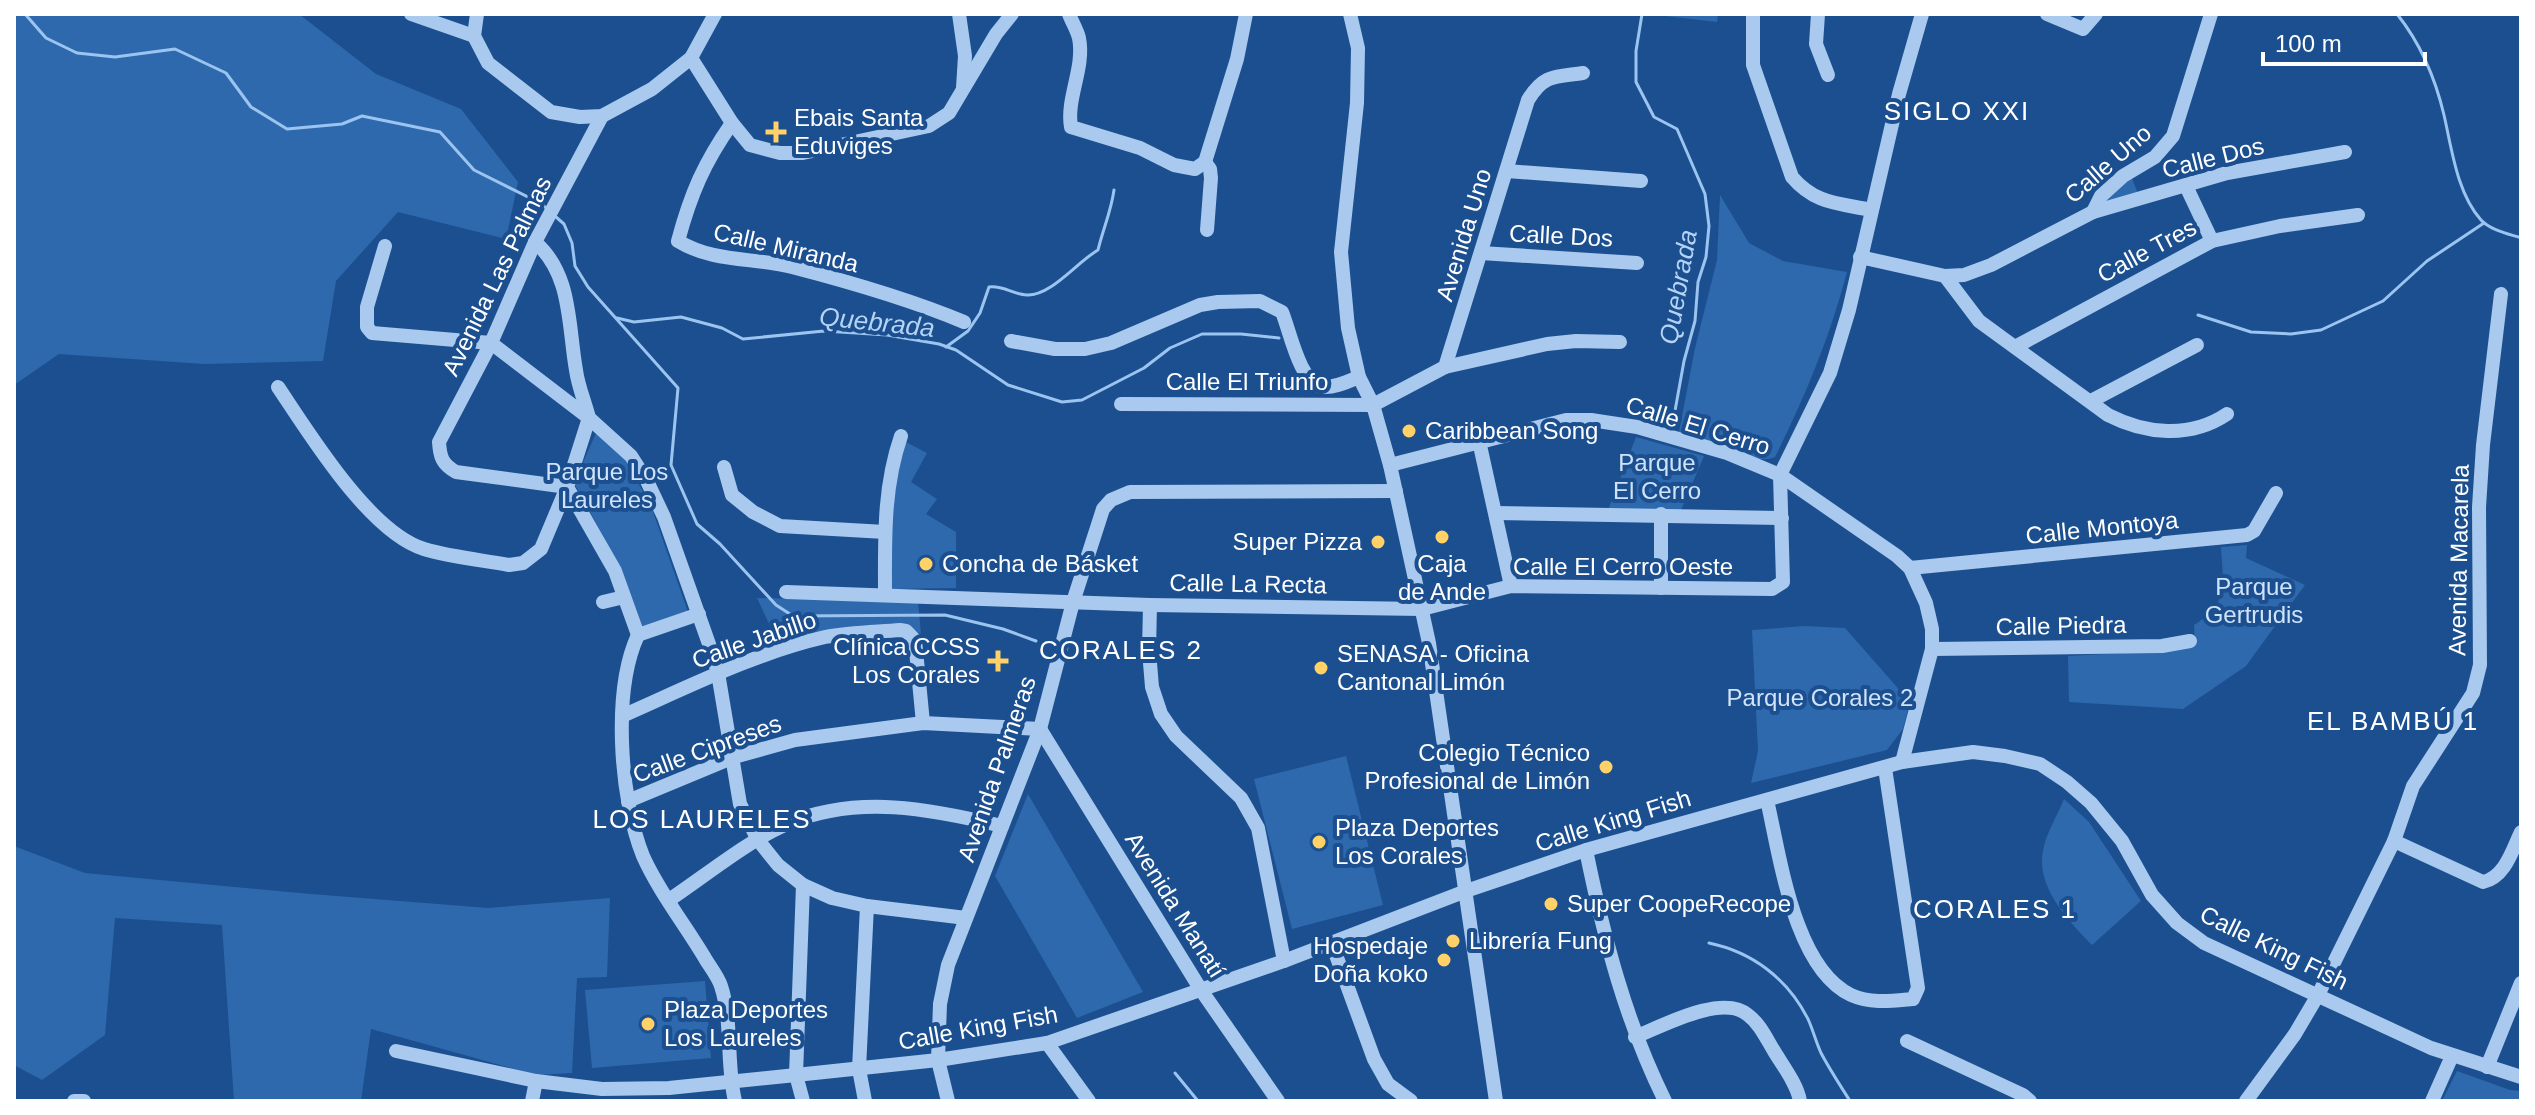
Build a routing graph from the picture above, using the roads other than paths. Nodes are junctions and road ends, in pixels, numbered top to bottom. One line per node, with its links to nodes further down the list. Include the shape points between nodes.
1 (411, 14): 15 (street)
2 (477, 14): 15 (street)
3 (715, 14): 16 (street)
4 (959, 14): 19 (street)
5 (1012, 14): 19 (street)
6 (1069, 14): 23 (street, via 1079,39 1071,127 1140,148 1174,165 1195,169)
7 (1246, 14): 23 (street)
8 (1350, 14): 46 (street, via 1358,48 1357,103 1341,252)
9 (1753, 14): 27 (street, via 1753,65 1792,177 1820,200)
10 (1818, 14): 18 (street, via 1816,44)
11 (1922, 14): 27 (street)
12 (2047, 14): 13 (street, via 2083,29)
13 (2096, 14)
14 (2211, 14): 28 (street, Calle Uno, via 2173,136 2155,157 2101,196)
15 (474, 36): 20 (street, via 488,63 551,112)
16 (691, 58): 20 (street, via 652,89); 21 (street)
17 (1583, 73): 24 (street, Avenida Uno, via 1545,79 1536,86)
18 (1828, 75)
19 (963, 93): 21 (street, via 949,113 929,126 803,153 759,149)
20 (602, 116): 32 (street, Avenida Las Palmas)
21 (732, 123): 39 (street, Calle Miranda, via 691,195 678,241 725,259 790,266)
22 (2345, 152): 26 (street, Calle Dos, via 2227,173)
23 (1205, 162): 30 (street, via 1211,178)
24 (1507, 171): 25 (street); 34 (street, Avenida Uno)
25 (1641, 181)
26 (2186, 186): 28 (street, Calle Dos); 31 (street)
27 (1871, 210): 35 (street)
28 (2093, 212): 37 (street, Calle Uno, via 1991,265)
29 (2358, 215): 31 (street, Calle Tres)
30 (1207, 230)
31 (2212, 241): 44 (street, Calle Tres)
32 (535, 242): 42 (street, Avenida Las Palmas); 52 (street, via 560,274)
33 (385, 246): 42 (street, via 367,307 372,333)
34 (1481, 253): 36 (street, Calle Dos); 45 (street, Avenida Uno)
35 (1860, 257): 37 (street, Calle Uno); 57 (street, via 1830,373)
36 (1637, 263)
37 (1945, 276): 44 (street, via 1979,321)
38 (2501, 294): 91 (street, Avenida Macarela, via 2480,492 2480,665 2473,693 2413,786)
39 (964, 322)
40 (1011, 341): 46 (street, via 1085,349 1200,305 1260,301 1282,312 1303,372 1314,383 1322,387)
41 (1620, 342): 45 (street, via 1547,344)
42 (491, 343): 52 (street); 58 (street, Avenida Las Palmas, via 439,442 440,458 456,472)
43 (2197, 345): 48 (street)
44 (2015, 347): 48 (street)
45 (1445, 367): 50 (street)
46 (1359, 377): 50 (street)
47 (278, 387): 58 (street, via 338,477 386,525 424,549 523,563 541,549)
48 (2091, 401): 51 (street, via 2124,423 2156,431 2202,427)
49 (1121, 404): 50 (street, Calle El Triunfo)
50 (1373, 405): 55 (street)
51 (2227, 414)
52 (589, 418): 58 (street); 75 (street, via 631,456 647,481)
53 (901, 436): 64 (street, via 889,475)
54 (1479, 441): 55 (street, Calle El Cerro); 57 (street, Calle El Cerro, via 1566,420 1591,420 1681,439); 61 (street)
55 (1390, 465): 59 (street)
56 (724, 467): 64 (street, via 732,495 780,526)
57 (1780, 475): 63 (street); 65 (street, Calle El Cerro, via 1882,543)
58 (567, 487): 70 (street)
59 (1396, 491): 72 (street, Avenida Palmeras, via 1130,492 1103,509); 74 (street)
60 (2276, 493): 65 (street, Calle Montoya, via 2247,535)
61 (1496, 513): 62 (street); 66 (street)
62 (1661, 514): 63 (street); 67 (street)
63 (1782, 518): 67 (street, Calle El Cerro Oeste, via 1783,582 1778,587)
64 (885, 532): 69 (street)
65 (1910, 568): 78 (street, Calle El Cerro, via 1926,603)
66 (1511, 586): 67 (street, Calle El Cerro Oeste); 74 (street, Calle El Cerro Oeste)
67 (1661, 588)
68 (786, 592): 69 (street, Calle La Recta)
69 (885, 595): 72 (street, Calle La Recta)
70 (624, 597): 71 (street); 76 (street)
71 (603, 602)
72 (1073, 602): 73 (street, Calle La Recta); 82 (street, Avenida Palmeras)
73 (1150, 605): 74 (street, Calle La Recta); 99 (street, via 1152,687 1161,714 1176,736 1241,798 1258,828)
74 (1422, 609): 94 (street)
75 (699, 614): 76 (street); 79 (street)
76 (638, 635): 80 (street, via 631,649)
77 (2190, 641): 78 (street, Calle Piedra, via 2162,646)
78 (1932, 649): 84 (street, Calle El Cerro)
79 (718, 673): 80 (street, Calle Jabillo); 81 (street, Calle Jabillo, via 826,637 906,631 915,640); 83 (street)
80 (622, 716): 87 (street)
81 (923, 723): 82 (street, Calle Cipreses); 83 (street, Calle Cipreses, via 795,740)
82 (1040, 729): 88 (street, Avenida Palmeras); 101 (street, Avenida Manatí)
83 (734, 757): 87 (street, Calle Cipreses); 90 (street, via 740,804)
84 (1902, 762): 85 (street, Calle King Fish); 102 (street, Calle King Fish, via 1973,752 2040,764 2091,803 2122,841 2152,895 2177,923 2204,943)
85 (1885, 768): 86 (street, Calle King Fish); 86 (street, via 1918,988 1913,999 1873,1002 1849,994 1812,956 1798,927)
86 (1767, 800): 92 (street, Calle King Fish)
87 (628, 801): 95 (street, via 644,856)
88 (1002, 826): 90 (street, via 935,810 850,807 785,824); 97 (street, Avenida Palmeras)
89 (2521, 832): 91 (street, via 2501,873 2483,882)
90 (758, 840): 93 (street); 95 (street)
91 (2394, 841): 102 (street, Avenida Macarela)
92 (1586, 850): 94 (street, Calle King Fish); 103 (street, via 1604,940)
93 (803, 885): 96 (street); 111 (street)
94 (1466, 891): 98 (street, Calle King Fish); 127 (street)
95 (669, 900): 114 (street, via 721,986)
96 (867, 906): 97 (street); 110 (street)
97 (966, 918): 108 (street, Avenida Palmeras, via 940,1004)
98 (1332, 944): 99 (street, Calle King Fish); 126 (street, via 1374,1059 1388,1084)
99 (1284, 961): 101 (street, Calle King Fish)
100 (2521, 983): 109 (street)
101 (1201, 990): 105 (street, Calle King Fish); 125 (street, Avenida Manatí)
102 (2318, 995): 107 (street, Calle King Fish); 131 (street, Avenida Macarela)
103 (1635, 1037): 128 (street); 129 (street, via 1706,1009 1729,1006 1746,1012 1761,1029)
104 (1907, 1041): 130 (street)
105 (1047, 1043): 108 (street, Calle King Fish); 124 (street)
106 (396, 1051): 113 (street, Calle King Fish)
107 (2452, 1056): 109 (street, Calle King Fish); 132 (street)
108 (938, 1060): 110 (street, Calle King Fish); 123 (street, Avenida Palmeras)
109 (2487, 1067): 112 (street, Calle King Fish)
110 (859, 1069): 111 (street, Calle King Fish); 122 (street)
111 (796, 1075): 114 (street, Calle King Fish); 121 (street)
112 (2521, 1077)
113 (536, 1081): 116 (street, Calle King Fish); 119 (street)
114 (730, 1081): 115 (street, Calle King Fish); 120 (street)
115 (670, 1094): 116 (street, Calle King Fish)
116 (602, 1095)
117 (74, 1101): 118 (street)
118 (84, 1101)
119 (532, 1101)
120 (735, 1101)
121 (803, 1101)
122 (865, 1101)
123 (948, 1101)
124 (1089, 1101)
125 (1278, 1101)
126 (1411, 1101)
127 (1496, 1101)
128 (1665, 1101)
129 (1800, 1101)
130 (2030, 1101)
131 (2246, 1101)
132 (2432, 1101)

